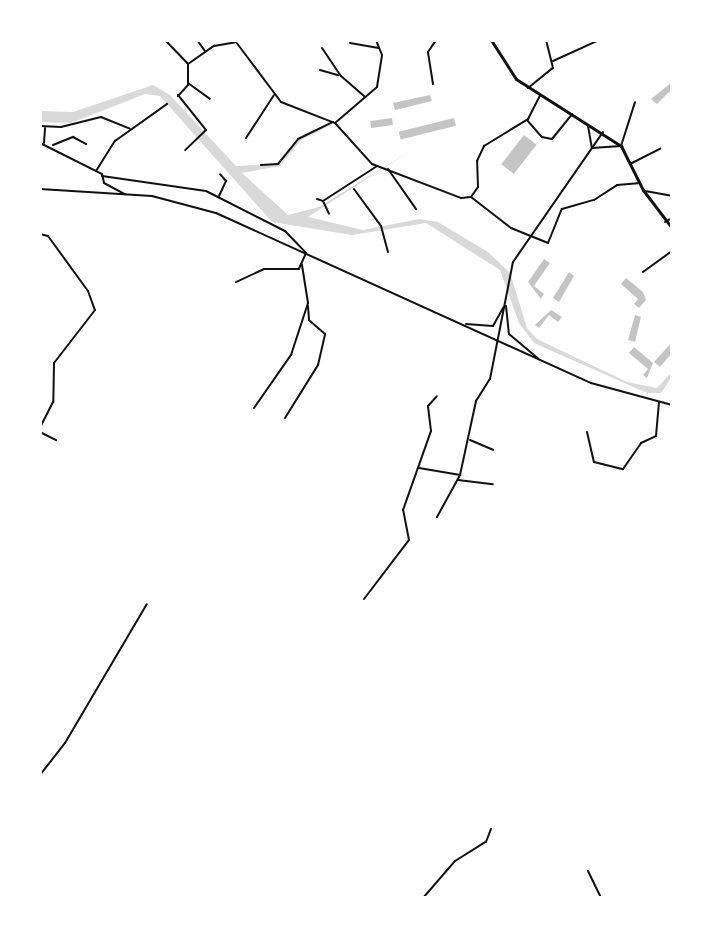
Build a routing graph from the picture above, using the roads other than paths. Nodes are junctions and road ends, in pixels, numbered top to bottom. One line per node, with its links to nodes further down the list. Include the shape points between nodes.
1 (165, 40): 16 (street)
2 (197, 40): 14 (street)
3 (247, 40): 4 (street)
4 (260, 40)
5 (376, 40): 13 (street)
6 (436, 40): 20 (street, via 428,52)
7 (491, 40): 21 (main road, via 510,73)
8 (546, 40): 15 (street)
9 (599, 40): 15 (street)
10 (237, 41): 14 (street); 22 (street)
11 (350, 44): 13 (street)
12 (322, 48): 18 (street)
13 (379, 48): 24 (street, via 377,87)
14 (205, 51): 16 (street)
15 (553, 61): 21 (street, via 547,76)
16 (188, 64): 19 (street)
17 (320, 70): 18 (street)
18 (341, 76): 24 (street)
19 (188, 83): 25 (street); 43 (street, via 178,96 205,133)
20 (433, 84)
21 (528, 88): 23 (main road)
22 (274, 95): 30 (street, via 300,111); 36 (street)
23 (540, 95): 28 (main road); 29 (street)
24 (365, 97): 30 (street)
25 (210, 99)
26 (635, 102): 40 (street)
27 (167, 104): 34 (street)
28 (572, 114): 29 (street, via 558,137 548,139); 31 (main road)
29 (527, 119): 58 (street, via 484,146 477,161 478,187)
30 (334, 123): 45 (street, via 298,139 278,164); 46 (street)
31 (586, 123): 35 (main road); 41 (street)
32 (40, 126): 33 (street)
33 (45, 128): 34 (street, via 101,117); 37 (street)
34 (130, 129): 48 (street, via 114,141)
35 (603, 132): 40 (main road); 41 (street)
36 (246, 138)
37 (42, 143): 39 (street)
38 (86, 144): 39 (street, via 73,137)
39 (53, 145): 48 (street)
40 (621, 146): 41 (street); 44 (main road)
41 (592, 148): 66 (street)
42 (660, 149): 44 (street)
43 (185, 150)
44 (630, 164): 51 (main road)
45 (261, 165)
46 (377, 166): 47 (street); 60 (street)
47 (387, 169): 58 (street, via 460,198); 61 (street)
48 (96, 171): 50 (street)
49 (220, 174): 56 (street, via 226,181)
50 (102, 176): 55 (street, via 104,183); 56 (street, via 173,190 195,187)
51 (638, 183): 54 (main road); 66 (street, via 617,185 594,200 562,209 548,243)
52 (40, 189): 55 (street)
53 (354, 189): 69 (street, via 381,226)
54 (642, 190): 57 (street); 64 (main road)
55 (125, 194): 70 (street, via 216,213)
56 (219, 196): 70 (street, via 285,231)
57 (672, 196)
58 (471, 197): 66 (street, via 511,228)
59 (317, 199): 60 (street)
60 (323, 201): 62 (street)
61 (416, 209)
62 (329, 214)
63 (672, 218): 64 (street)
64 (665, 222): 65 (main road)
65 (672, 228)
66 (531, 233): 74 (street, via 513,262)
67 (40, 234): 84 (street, via 48,236 88,291 95,310 54,363 53,402)
68 (672, 251): 72 (street)
69 (388, 252)
70 (306, 253): 71 (street); 76 (street)
71 (302, 264): 73 (street, via 291,270 264,269); 75 (street)
72 (643, 272)
73 (236, 282)
74 (506, 300): 76 (street, via 495,325); 77 (street); 78 (street, via 509,334)
75 (308, 303): 82 (street, via 291,355); 83 (street, via 309,320 325,334 318,365)
76 (466, 324): 77 (street)
77 (499, 339): 78 (street); 88 (street, via 490,379 476,401)
78 (538, 358): 80 (street, via 611,390)
79 (437, 396): 90 (street, via 428,406 432,426)
80 (659, 402): 81 (street); 86 (street, via 656,436 641,443 623,469 594,462)
81 (672, 405)
82 (254, 408)
83 (285, 418)
84 (40, 427)
85 (40, 432): 87 (street)
86 (586, 432)
87 (56, 440)
88 (470, 440): 89 (street); 91 (street)
89 (493, 450)
90 (419, 468): 91 (street); 95 (street, via 403,510 409,540)
91 (460, 475): 92 (street)
92 (458, 480): 93 (street); 94 (street)
93 (493, 484)
94 (437, 518)
95 (364, 599)
96 (147, 604): 97 (street)
97 (40, 775)
98 (491, 829): 100 (street, via 486,842 455,861)
99 (588, 872): 101 (street)
100 (423, 897)
101 (602, 897)

